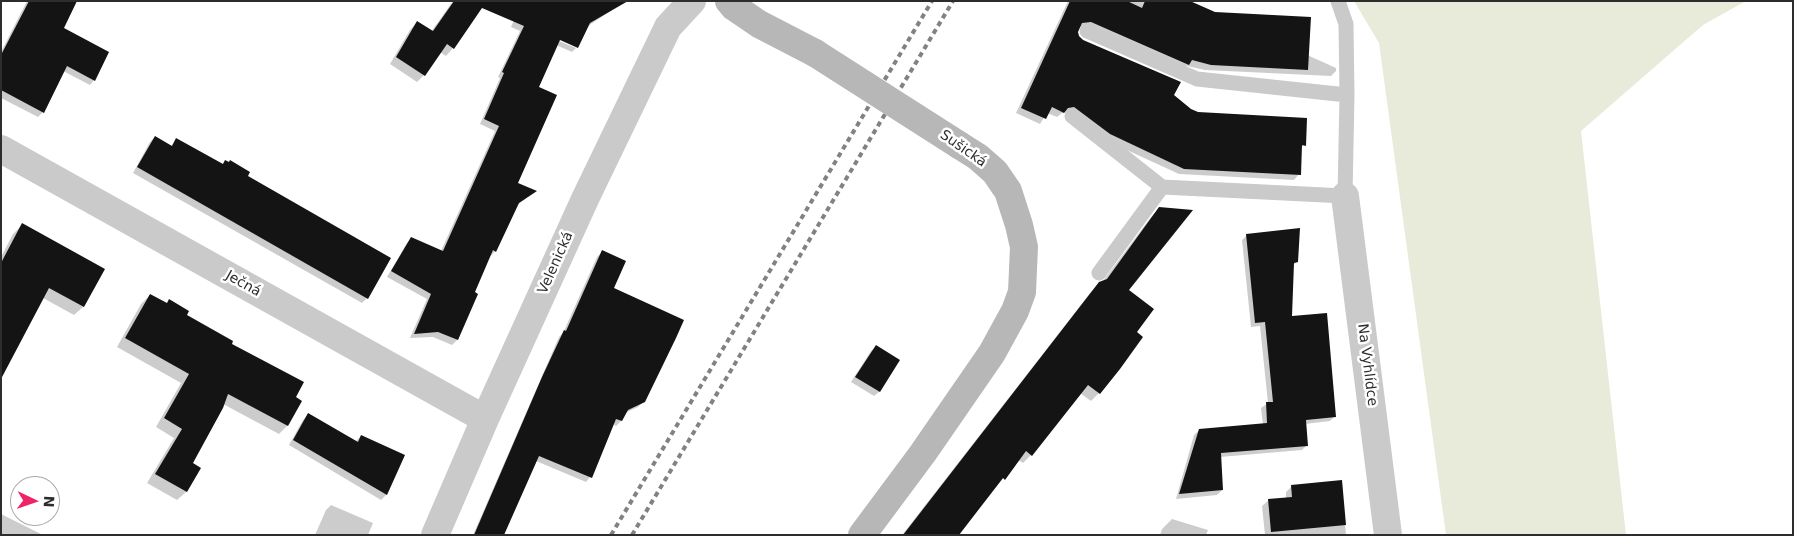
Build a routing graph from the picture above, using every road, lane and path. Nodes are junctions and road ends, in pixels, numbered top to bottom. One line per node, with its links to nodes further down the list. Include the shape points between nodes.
1 (692, 1): 11 (street, Velenická, via 668,27 585,199)
2 (729, 1): 13 (street, Sušická, bridge, via 759,24 815,53 978,157 1008,191 1019,225 1024,247 1022,292 1015,311 992,353)
3 (1338, 1): 5 (lane, via 1346,24)
4 (1087, 31): 5 (lane, via 1197,79)
5 (1347, 95): 9 (lane)
6 (1072, 116): 8 (lane)
7 (1, 149): 11 (street, Ječná)
8 (1162, 187): 9 (lane); 10 (lane)
9 (1345, 196): 14 (street, Na Vyhlídce)
10 (1099, 273)
11 (485, 420): 12 (street, Velenická)
12 (435, 535)
13 (862, 535)
14 (1388, 535)

